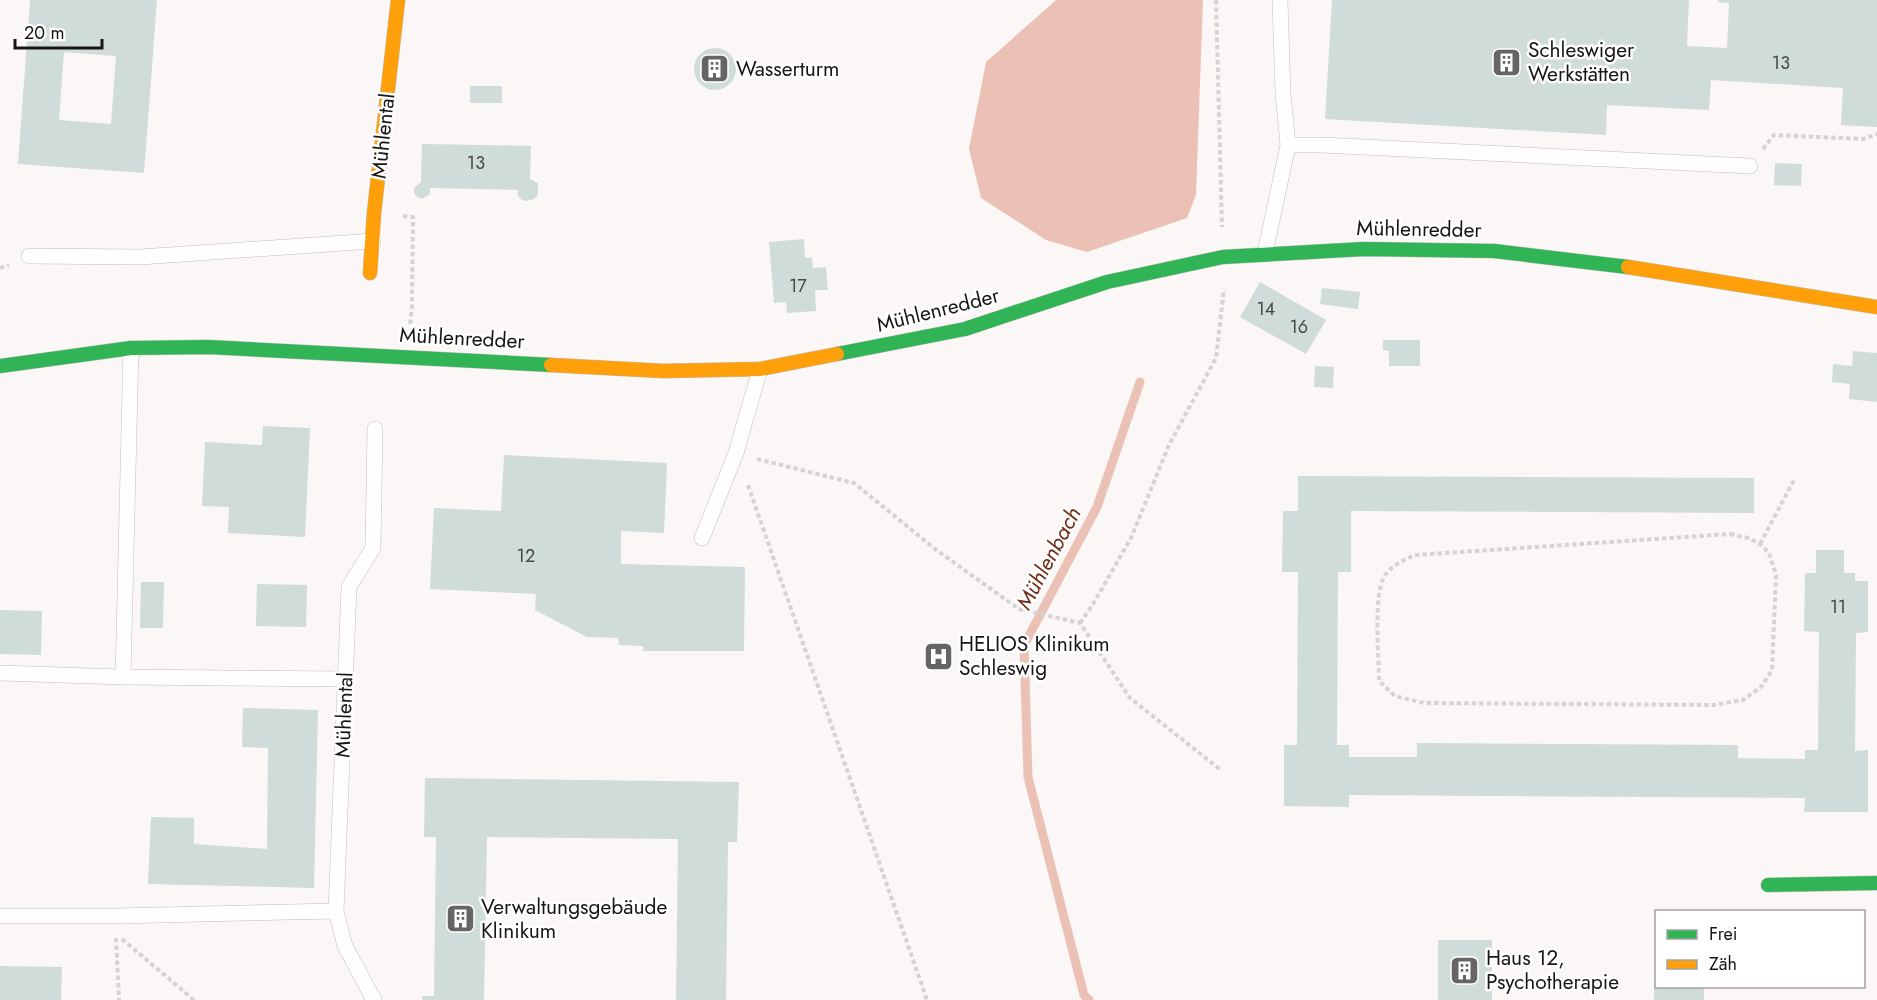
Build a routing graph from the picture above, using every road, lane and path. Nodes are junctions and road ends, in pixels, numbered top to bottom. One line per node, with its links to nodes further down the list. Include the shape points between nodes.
1 (398, 0): 7 (street, Mühlental)
2 (1216, 0): 11 (path)
3 (1280, 0): 5 (lane)
4 (1877, 134): 6 (path, via 1863,140 1774,135)
5 (1288, 145): 6 (lane); 9 (lane)
6 (1750, 166)
7 (374, 213): 8 (street, Mühlental); 13 (path, via 413,217)
8 (373, 241): 10 (lane, via 140,257); 12 (street, Mühlental)
9 (1265, 253): 11 (street, Mühlenredder); 14 (street, Mühlenredder, via 1364,249 1494,251 1653,270)
10 (29, 256)
11 (1223, 257): 17 (street, Mühlenredder, via 1107,282 965,329); 23 (path, via 1224,292 1216,358 1168,445 1131,538)
12 (370, 273)
13 (412, 305)
14 (1877, 307)
15 (131, 348): 16 (street, Mühlenredder); 17 (street, Mühlenredder, via 347,353 663,371); 25 (lane)
16 (0, 366)
17 (760, 369): 19 (lane)
18 (375, 429): 26 (lane, Mühlental, via 373,548 349,587)
19 (736, 453): 21 (lane); 23 (path, via 854,483 935,549 1019,609); 35 (path)
20 (1795, 478): 22 (path)
21 (702, 538)
22 (1760, 544): 22 (path, via 1769,553 1776,575 1772,670 1762,686 1743,700 1714,705 1424,703 1395,696 1379,681 1378,593 1395,564 1414,555 1730,534)
23 (1080, 622): 27 (path, via 1130,698)
24 (0, 673): 25 (lane)
25 (123, 677): 26 (lane)
26 (345, 679): 30 (lane, Mühlental)
27 (1222, 771)
28 (1877, 883): 29 (street)
29 (1768, 885)
30 (336, 911): 31 (lane); 34 (lane, Mühlental, via 345,946)
31 (0, 916)
32 (118, 1000): 33 (path, via 116,934)
33 (194, 1000)
34 (374, 1000)
35 (927, 1000)

